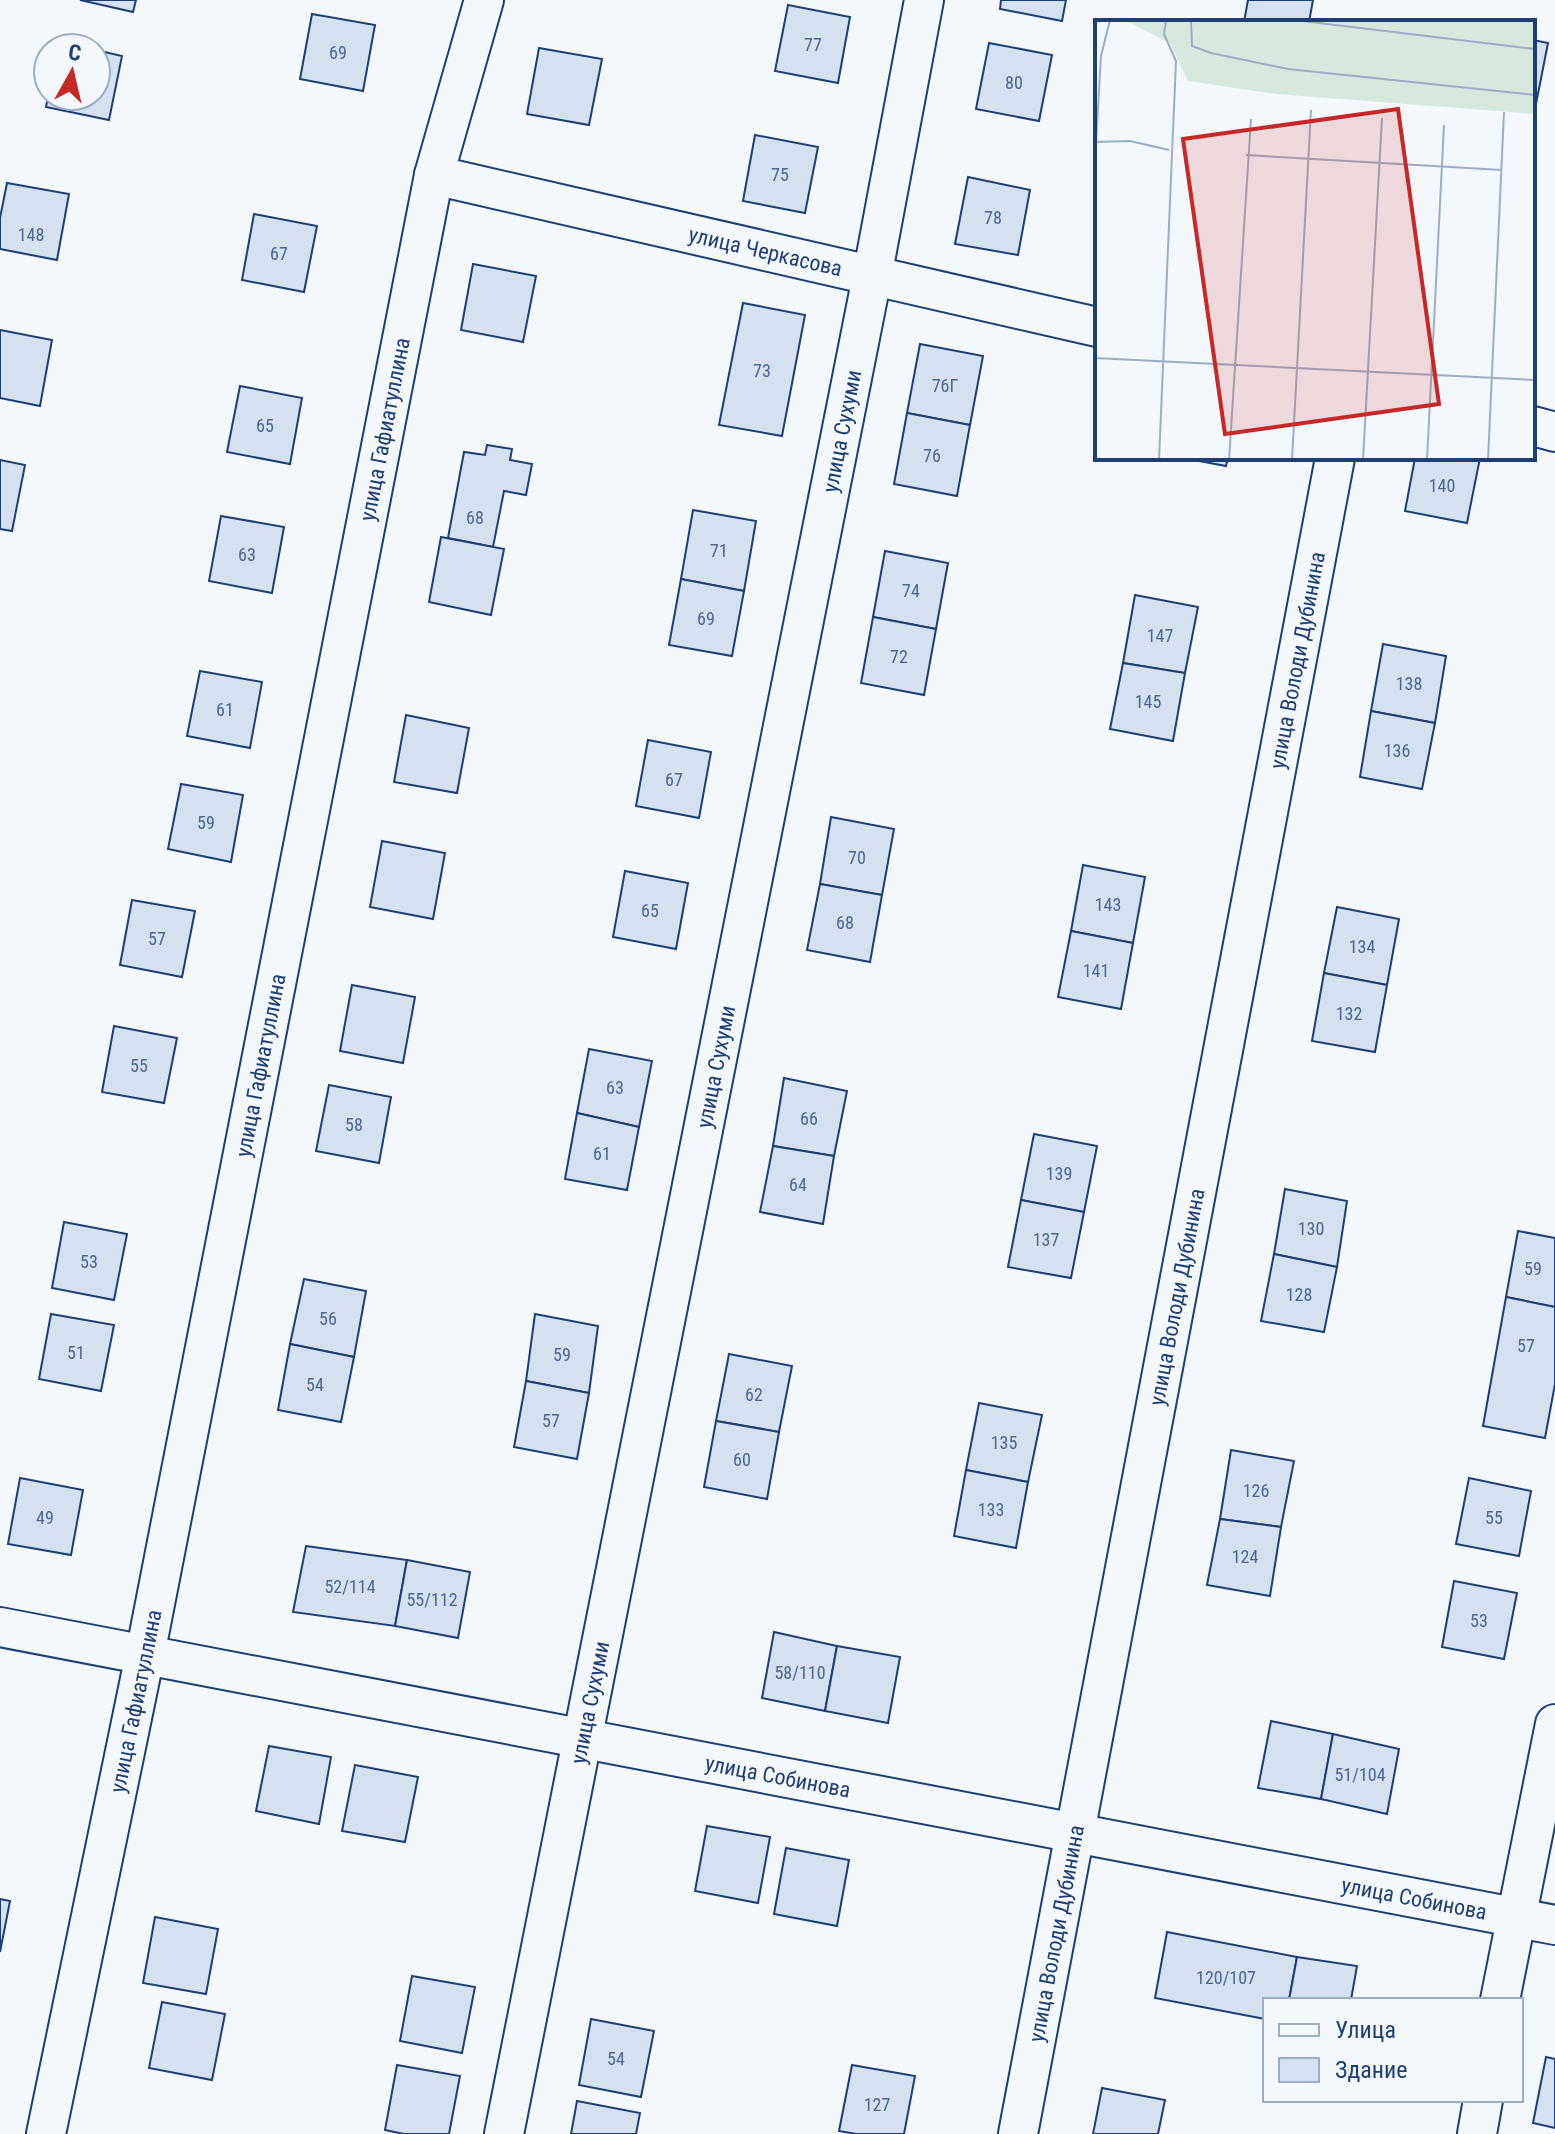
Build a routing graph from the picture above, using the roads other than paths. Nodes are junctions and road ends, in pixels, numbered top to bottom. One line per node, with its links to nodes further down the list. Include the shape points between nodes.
1 (484, 0): 3 (street, улица Гафиатуллина)
2 (924, 0): 4 (street, улица Сухуми)
3 (434, 175): 4 (street, улица Черкасова); 10 (street, улица Гафиатуллина)
4 (872, 277): 5 (street, улица Черкасова); 12 (street, улица Сухуми)
5 (1095, 327)
6 (1535, 427): 7 (street)
7 (1555, 432)
8 (1335, 460): 13 (street, улица Володи Дубинина)
9 (0, 1627): 10 (street, улица Собинова)
10 (145, 1655): 12 (street, улица Собинова); 18 (street, улица Гафиатуллина)
11 (1555, 1724): 14 (street)
12 (581, 1739): 13 (street, улица Собинова); 19 (street, улица Сухуми)
13 (1076, 1833): 14 (street, улица Собинова); 20 (street, улица Володи Дубинина)
14 (1515, 1917): 15 (street, улица Собинова); 16 (street)
15 (1555, 1925)
16 (1500, 1998)
17 (1483, 2102): 21 (street)
18 (46, 2134)
19 (504, 2134)
20 (1018, 2134)
21 (1477, 2134)

